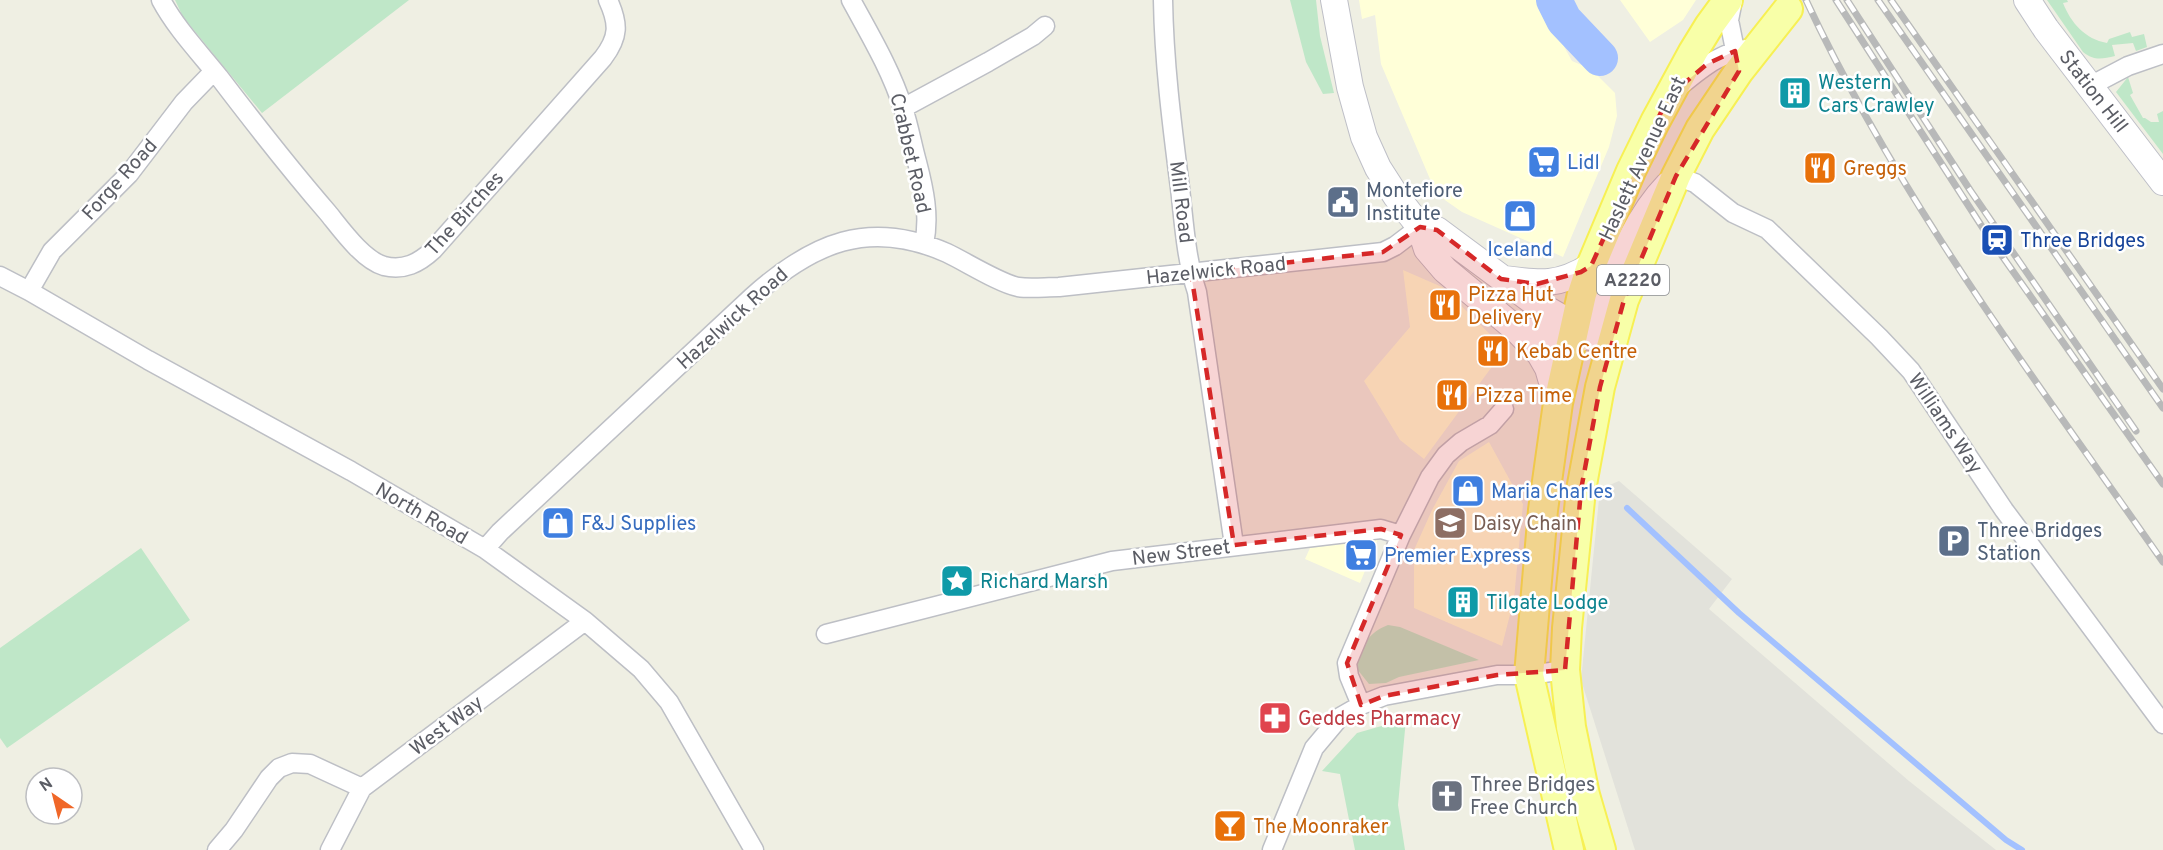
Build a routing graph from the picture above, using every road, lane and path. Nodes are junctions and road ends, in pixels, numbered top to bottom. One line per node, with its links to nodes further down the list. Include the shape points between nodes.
1 (161, 0): 13 (street, The Birches)
2 (608, 0): 13 (street, The Birches, via 616,33 603,58 434,250 420,262 402,268 383,266 366,255 287,165)
3 (851, 0): 16 (street, Crabbet Road, via 885,62)
4 (1163, 0): 22 (street, Mill Road, via 1169,103)
5 (1334, 0): 19 (street, via 1364,137 1378,168)
6 (1728, 0): 15 (main road, Haslett Avenue East / A2220)
7 (1733, 0): 12 (street, via 1729,20)
8 (2027, 0): 14 (street, Station Hill)
9 (1788, 9): 12 (main road, Haslett Avenue East / A2220)
10 (1046, 26): 16 (street)
11 (2163, 54): 14 (street, via 2128,66)
12 (1744, 57): 15 (street, via 1718,57); 17 (main road, Haslett Avenue East / A2220)
13 (214, 71): 25 (street, Forge Road, via 184,102 123,181 52,251)
14 (2090, 86): 18 (street, Station Hill)
15 (1668, 98): 21 (main road, Haslett Avenue East / A2220, via 1631,171)
16 (903, 108): 20 (street, Crabbet Road, via 927,212)
17 (1676, 176): 27 (street, Haslett Avenue East, via 1642,217 1597,322); 28 (main road, Haslett Avenue East / A2220, via 1624,300); 39 (street, Williams Way, via 1695,183 1733,213 1767,229 1911,370 2004,510)
18 (2163, 182)
19 (1420, 227): 22 (street, Hazelwick Road, via 1383,252); 24 (street, via 1437,230); 26 (street, via 1427,249 1445,270)
20 (924, 244): 22 (street, Hazelwick Road, via 1016,286 1059,286); 33 (street, Hazelwick Road, via 904,238 851,239 791,264)
21 (1591, 266): 24 (street, via 1551,282); 27 (main road, Haslett Avenue East / A2220)
22 (1191, 273): 32 (street, Mill Road)
23 (0, 276): 25 (street, North Road)
24 (1501, 279): 27 (street)
25 (29, 291): 33 (street, North Road)
26 (1516, 329): 27 (street); 29 (street, via 1548,368)
27 (1578, 333): 28 (street, Haslett Avenue East, via 1600,364); 29 (main road, Haslett Avenue East / A2220)
28 (1600, 387): 36 (main road, Haslett Avenue East / A2220, via 1581,490)
29 (1558, 403): 37 (main road, Haslett Avenue East / A2220, via 1543,510)
30 (1504, 409): 31 (street, via 1490,425 1446,455 1430,477)
31 (1401, 535): 32 (street, New Street, via 1380,529); 38 (street, via 1347,663)
32 (1234, 545): 35 (street, New Street, via 1112,561)
33 (485, 549): 34 (street, North Road)
34 (585, 621): 40 (street, West Way); 43 (street, North Road, via 641,669 669,702)
35 (826, 634)
36 (1565, 670): 37 (street); 46 (main road, Haslett Avenue East / A2220, via 1570,728)
37 (1529, 675): 38 (street, via 1497,675 1384,696); 45 (main road, Haslett Avenue East / A2220)
38 (1361, 705): 44 (street, via 1340,717 1314,748)
39 (2163, 724)
40 (362, 788): 41 (street, via 310,764 292,763 279,768); 42 (street, West Way)
41 (217, 850)
42 (330, 850)
43 (754, 850)
44 (1272, 850)
45 (1569, 850)
46 (1600, 850)

